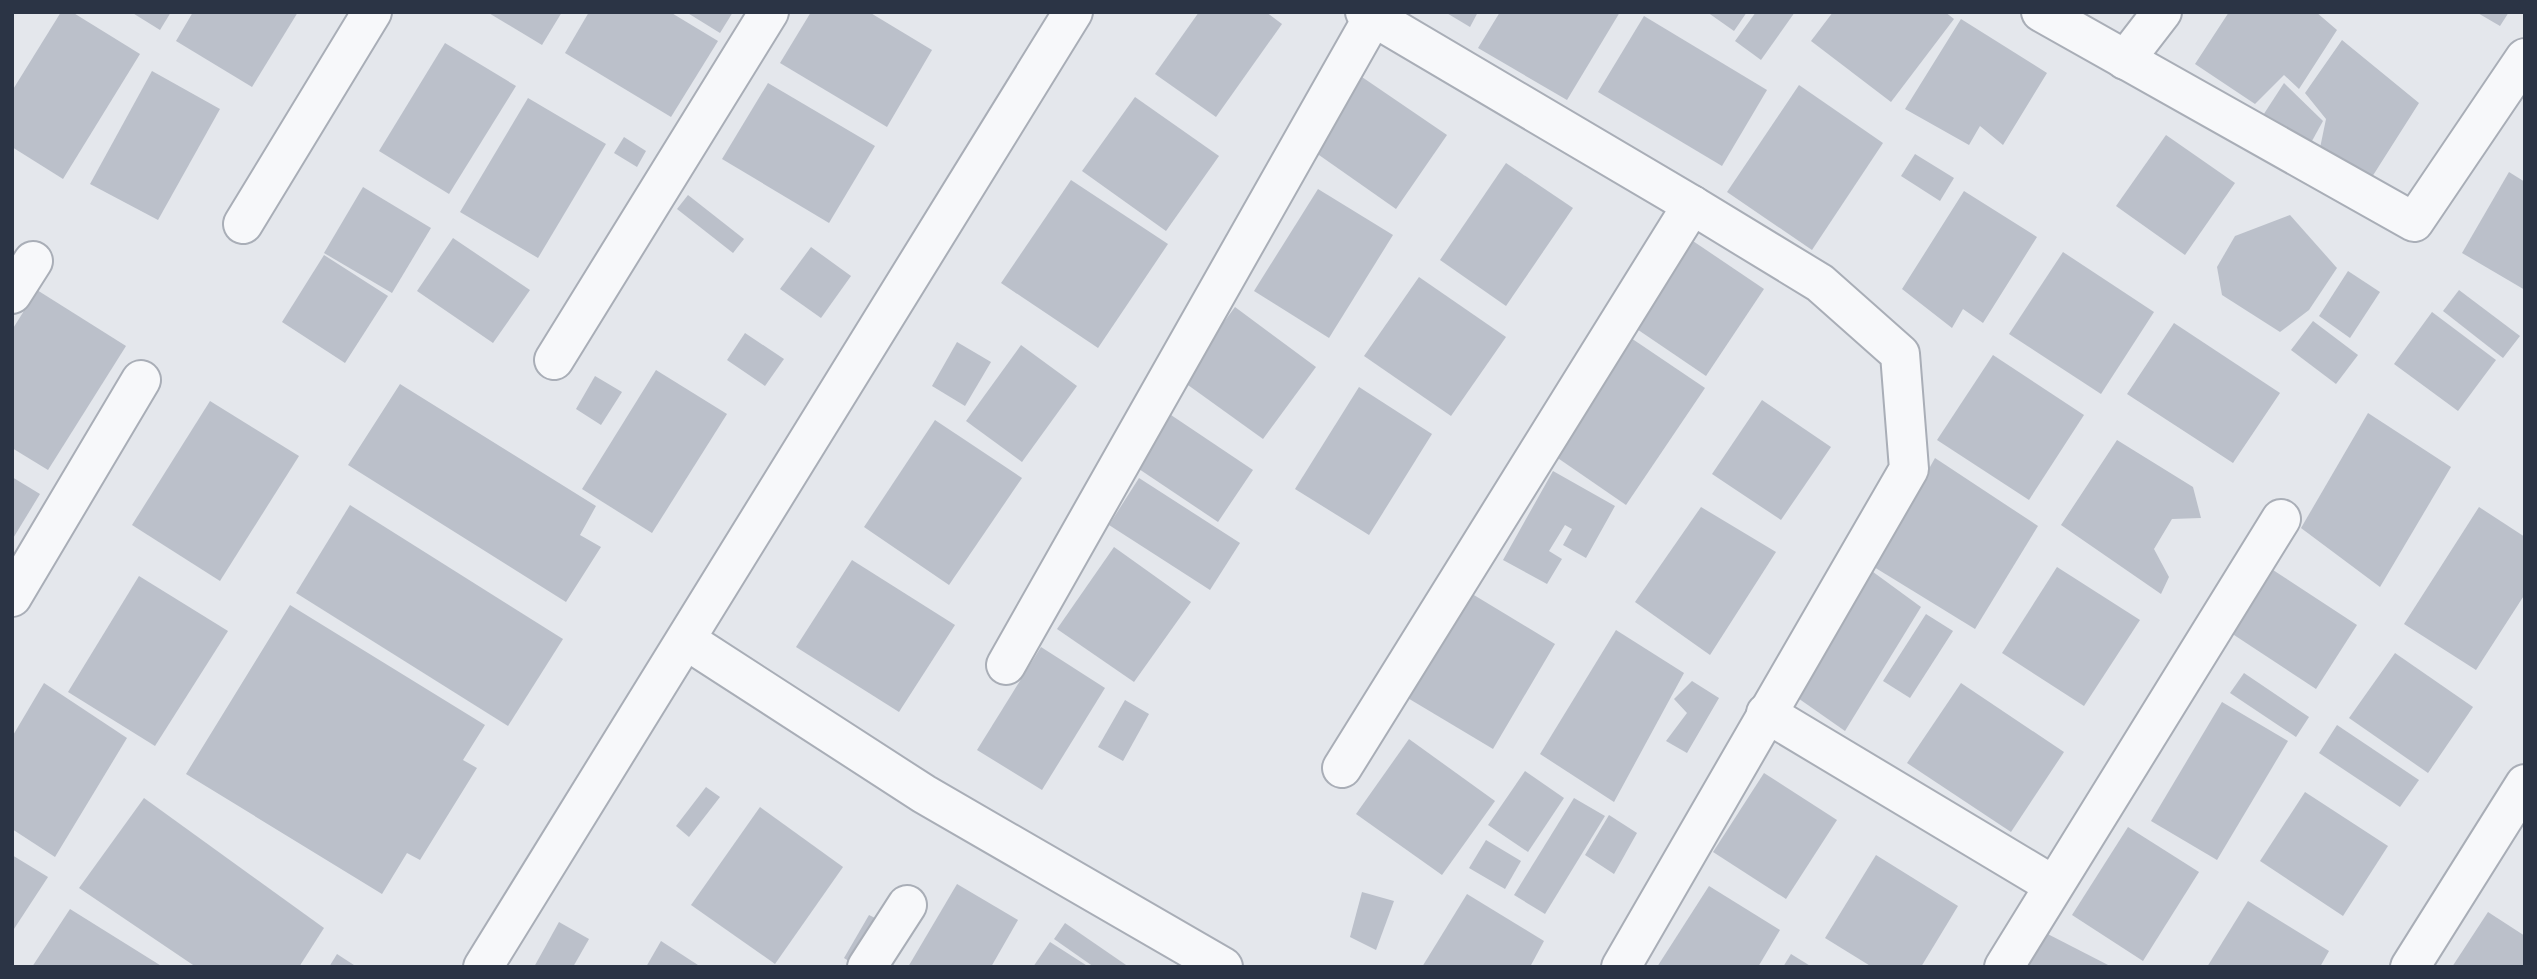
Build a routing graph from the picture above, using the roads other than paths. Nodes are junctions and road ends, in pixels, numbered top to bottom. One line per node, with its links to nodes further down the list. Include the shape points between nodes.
1 (372, 12): 10 (street)
2 (769, 12): 13 (street)
3 (1073, 12): 17 (street)
4 (2041, 12): 8 (street)
5 (2162, 12): 8 (street)
6 (1369, 15): 9 (street); 18 (street)
7 (2525, 58): 8 (street, via 2414,222)
8 (2125, 60)
9 (1692, 205): 19 (street, via 1820,283 1900,354 1909,469); 20 (street)
10 (243, 224)
11 (33, 261): 12 (street)
12 (12, 294)
13 (554, 360)
14 (141, 380): 16 (street)
15 (2281, 519): 22 (street)
16 (12, 597)
17 (686, 640): 24 (street); 26 (street, via 924,794)
18 (1006, 665)
19 (1766, 713): 22 (street); 27 (street)
20 (1342, 768)
21 (2525, 784): 29 (street)
22 (2053, 885): 28 (street)
23 (907, 905): 25 (street)
24 (483, 967)
25 (867, 967)
26 (1223, 967)
27 (1621, 967)
28 (2004, 967)
29 (2410, 967)

